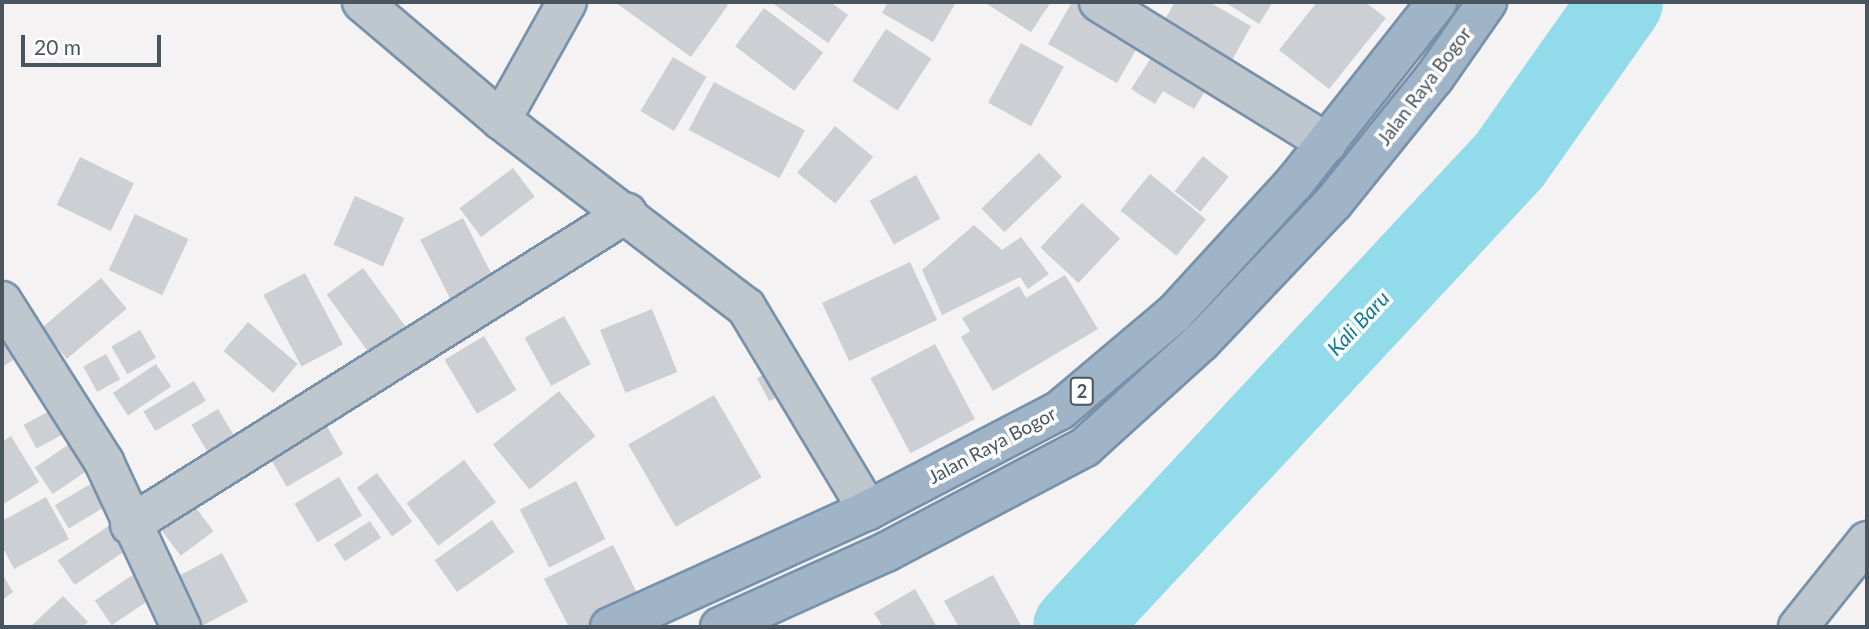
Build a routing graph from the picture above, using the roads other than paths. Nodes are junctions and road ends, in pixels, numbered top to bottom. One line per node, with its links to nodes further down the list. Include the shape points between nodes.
1 (362, 2): 6 (street)
2 (567, 2): 6 (street)
3 (1099, 2): 7 (street)
4 (1437, 2): 7 (highway, Jalan Raya Bogor / 2)
5 (1487, 2): 15 (highway, Jalan Raya Bogor / 2, via 1434,78 1333,203 1200,342 1085,447 886,552)
6 (501, 120): 8 (street)
7 (1327, 143): 10 (highway, Jalan Raya Bogor / 2, via 1175,313 1060,410)
8 (627, 213): 10 (street, via 746,307); 11 (street)
9 (2, 302): 11 (street, via 104,462)
10 (868, 510): 14 (highway, Jalan Raya Bogor / 2)
11 (131, 524): 13 (street)
12 (1867, 541): 16 (street)
13 (181, 627)
14 (610, 627)
15 (720, 627)
16 (1798, 627)

